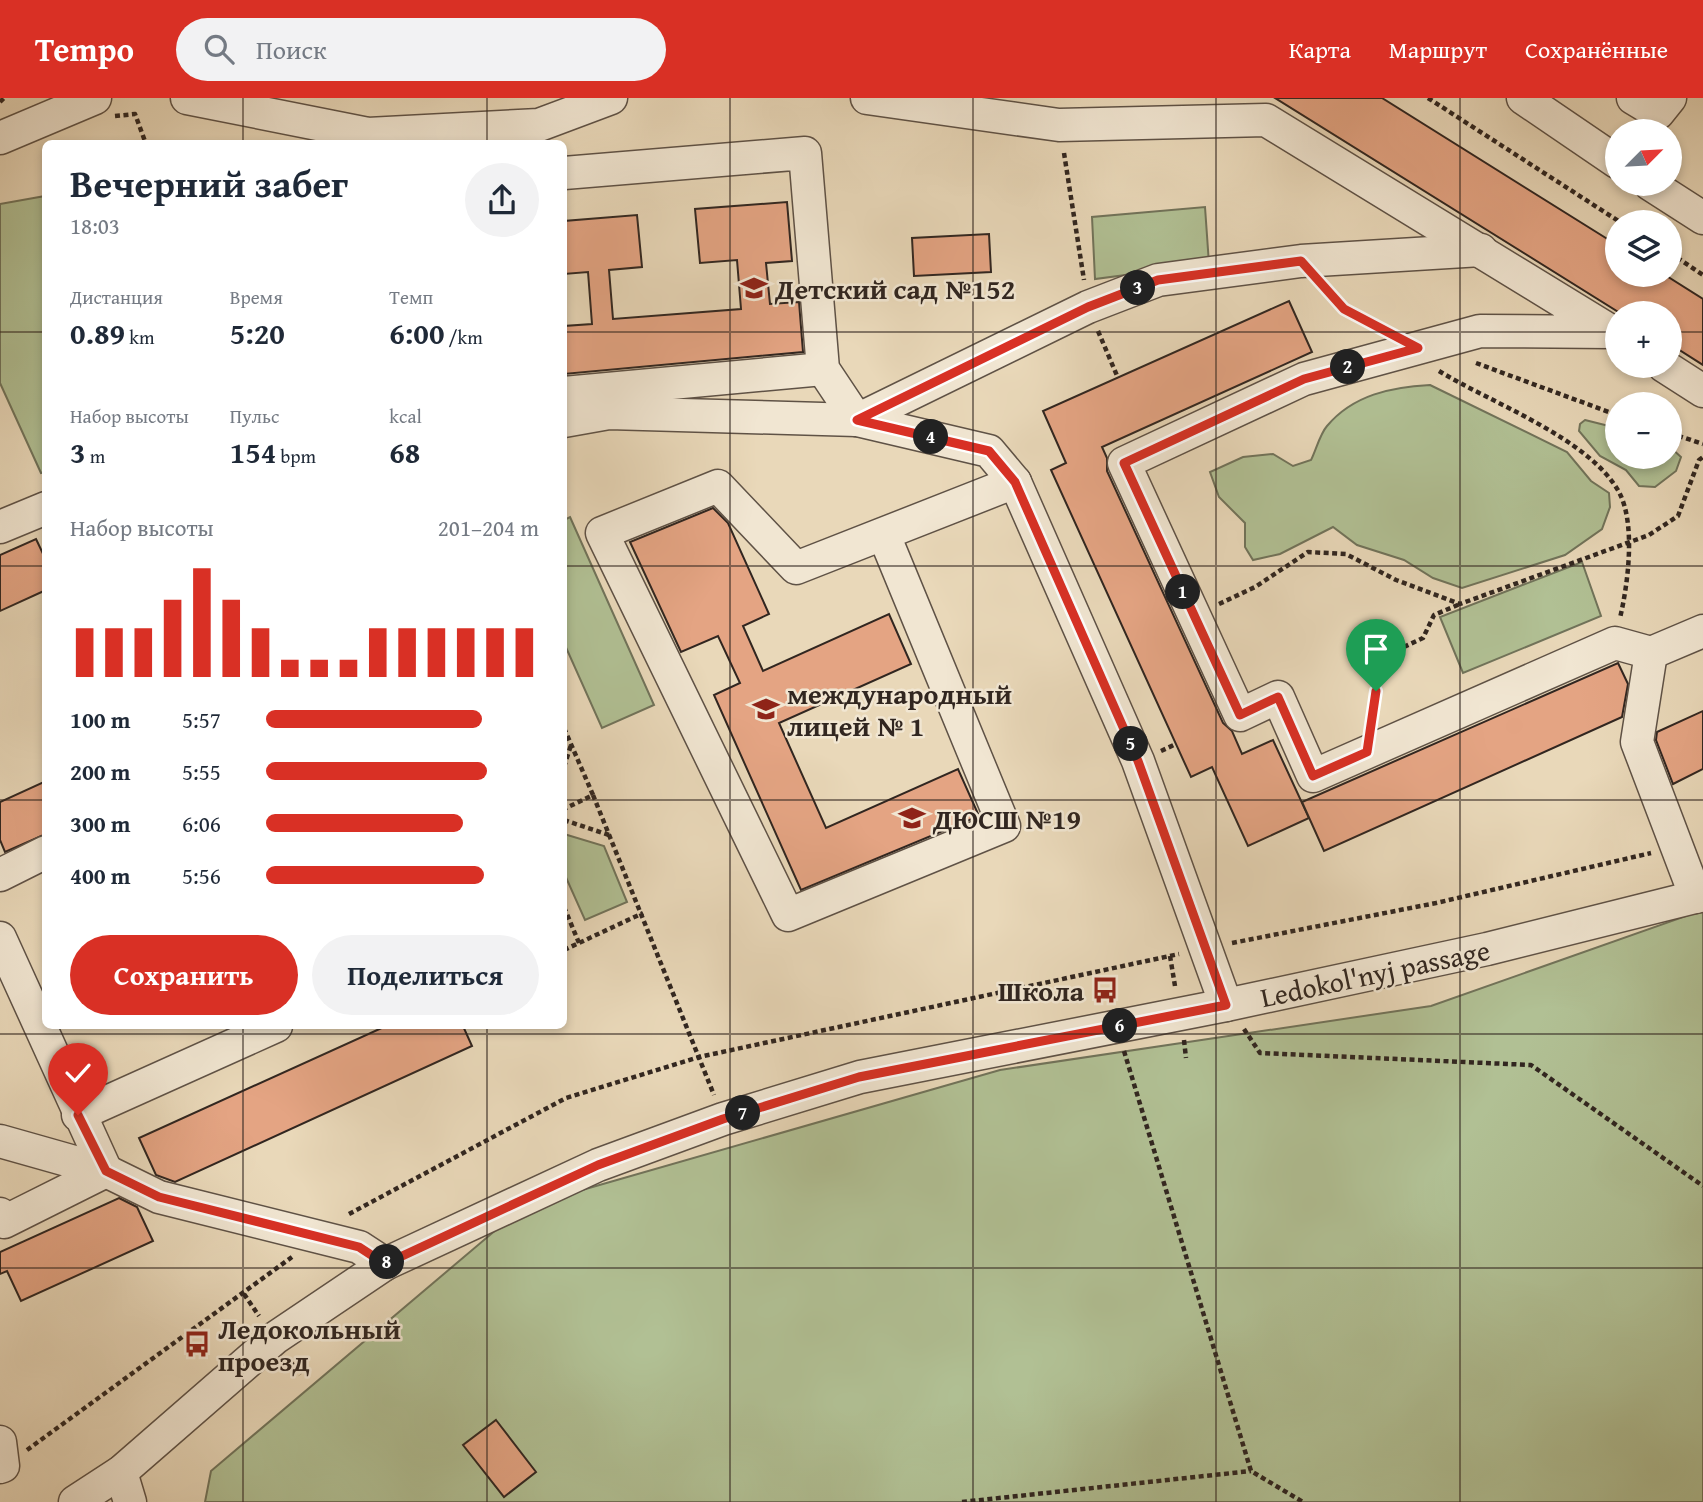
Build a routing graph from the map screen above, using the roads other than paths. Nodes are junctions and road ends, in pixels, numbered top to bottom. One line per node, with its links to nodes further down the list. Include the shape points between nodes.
1 (95, 98): 8 (street)
2 (187, 98): 3 (street, via 368,134 539,125)
3 (611, 98)
4 (867, 98): 13 (street, via 1059,125 1266,120)
5 (1523, 98): 9 (street)
6 (1633, 98): 7 (street, via 1658,113)
7 (1670, 98)
8 (0, 138)
9 (1605, 154)
10 (567, 173): 16 (street, via 806,153)
11 (1669, 196): 12 (street)
12 (1703, 218)
13 (1481, 250): 14 (street); 20 (street, via 1301,261 1158,280 1088,307)
14 (1605, 327)
15 (1605, 333): 27 (street, via 1480,331 1430,356 1304,379 1124,463 1240,715 1278,697 1313,776 1615,643)
16 (822, 369): 19 (street); 20 (street)
17 (1682, 378): 18 (street)
18 (1703, 391)
19 (567, 393)
20 (857, 420): 21 (street, via 609,414); 22 (street, via 989,451)
21 (567, 421)
22 (1015, 482): 25 (street); 32 (street, via 1138,761)
23 (42, 510): 24 (street)
24 (0, 527)
25 (884, 535): 25 (street, via 796,568 718,486 602,533 788,915 1004,826)
26 (1703, 631): 27 (street)
27 (1651, 653): 30 (street, via 1637,742)
28 (42, 854): 29 (street)
29 (0, 875)
30 (1699, 896): 32 (street, Ledokol'nyj passage, via 1487,949)
31 (0, 938): 34 (street)
32 (1226, 1005): 38 (street, Ledokol'nyj passage, via 859,1077 723,1119 598,1165)
33 (269, 1029): 34 (street)
34 (78, 1115): 36 (street)
35 (0, 1141): 36 (street)
36 (106, 1171): 37 (street, via 4,1222); 38 (street, via 159,1197 359,1247)
37 (0, 1214)
38 (385, 1264): 41 (street, Ledokol'nyj passage, via 275,1338)
39 (0, 1441): 40 (street)
40 (0, 1467)
41 (121, 1472): 42 (street, Ledokol'nyj passage); 43 (street)
42 (75, 1502)
43 (130, 1502)

